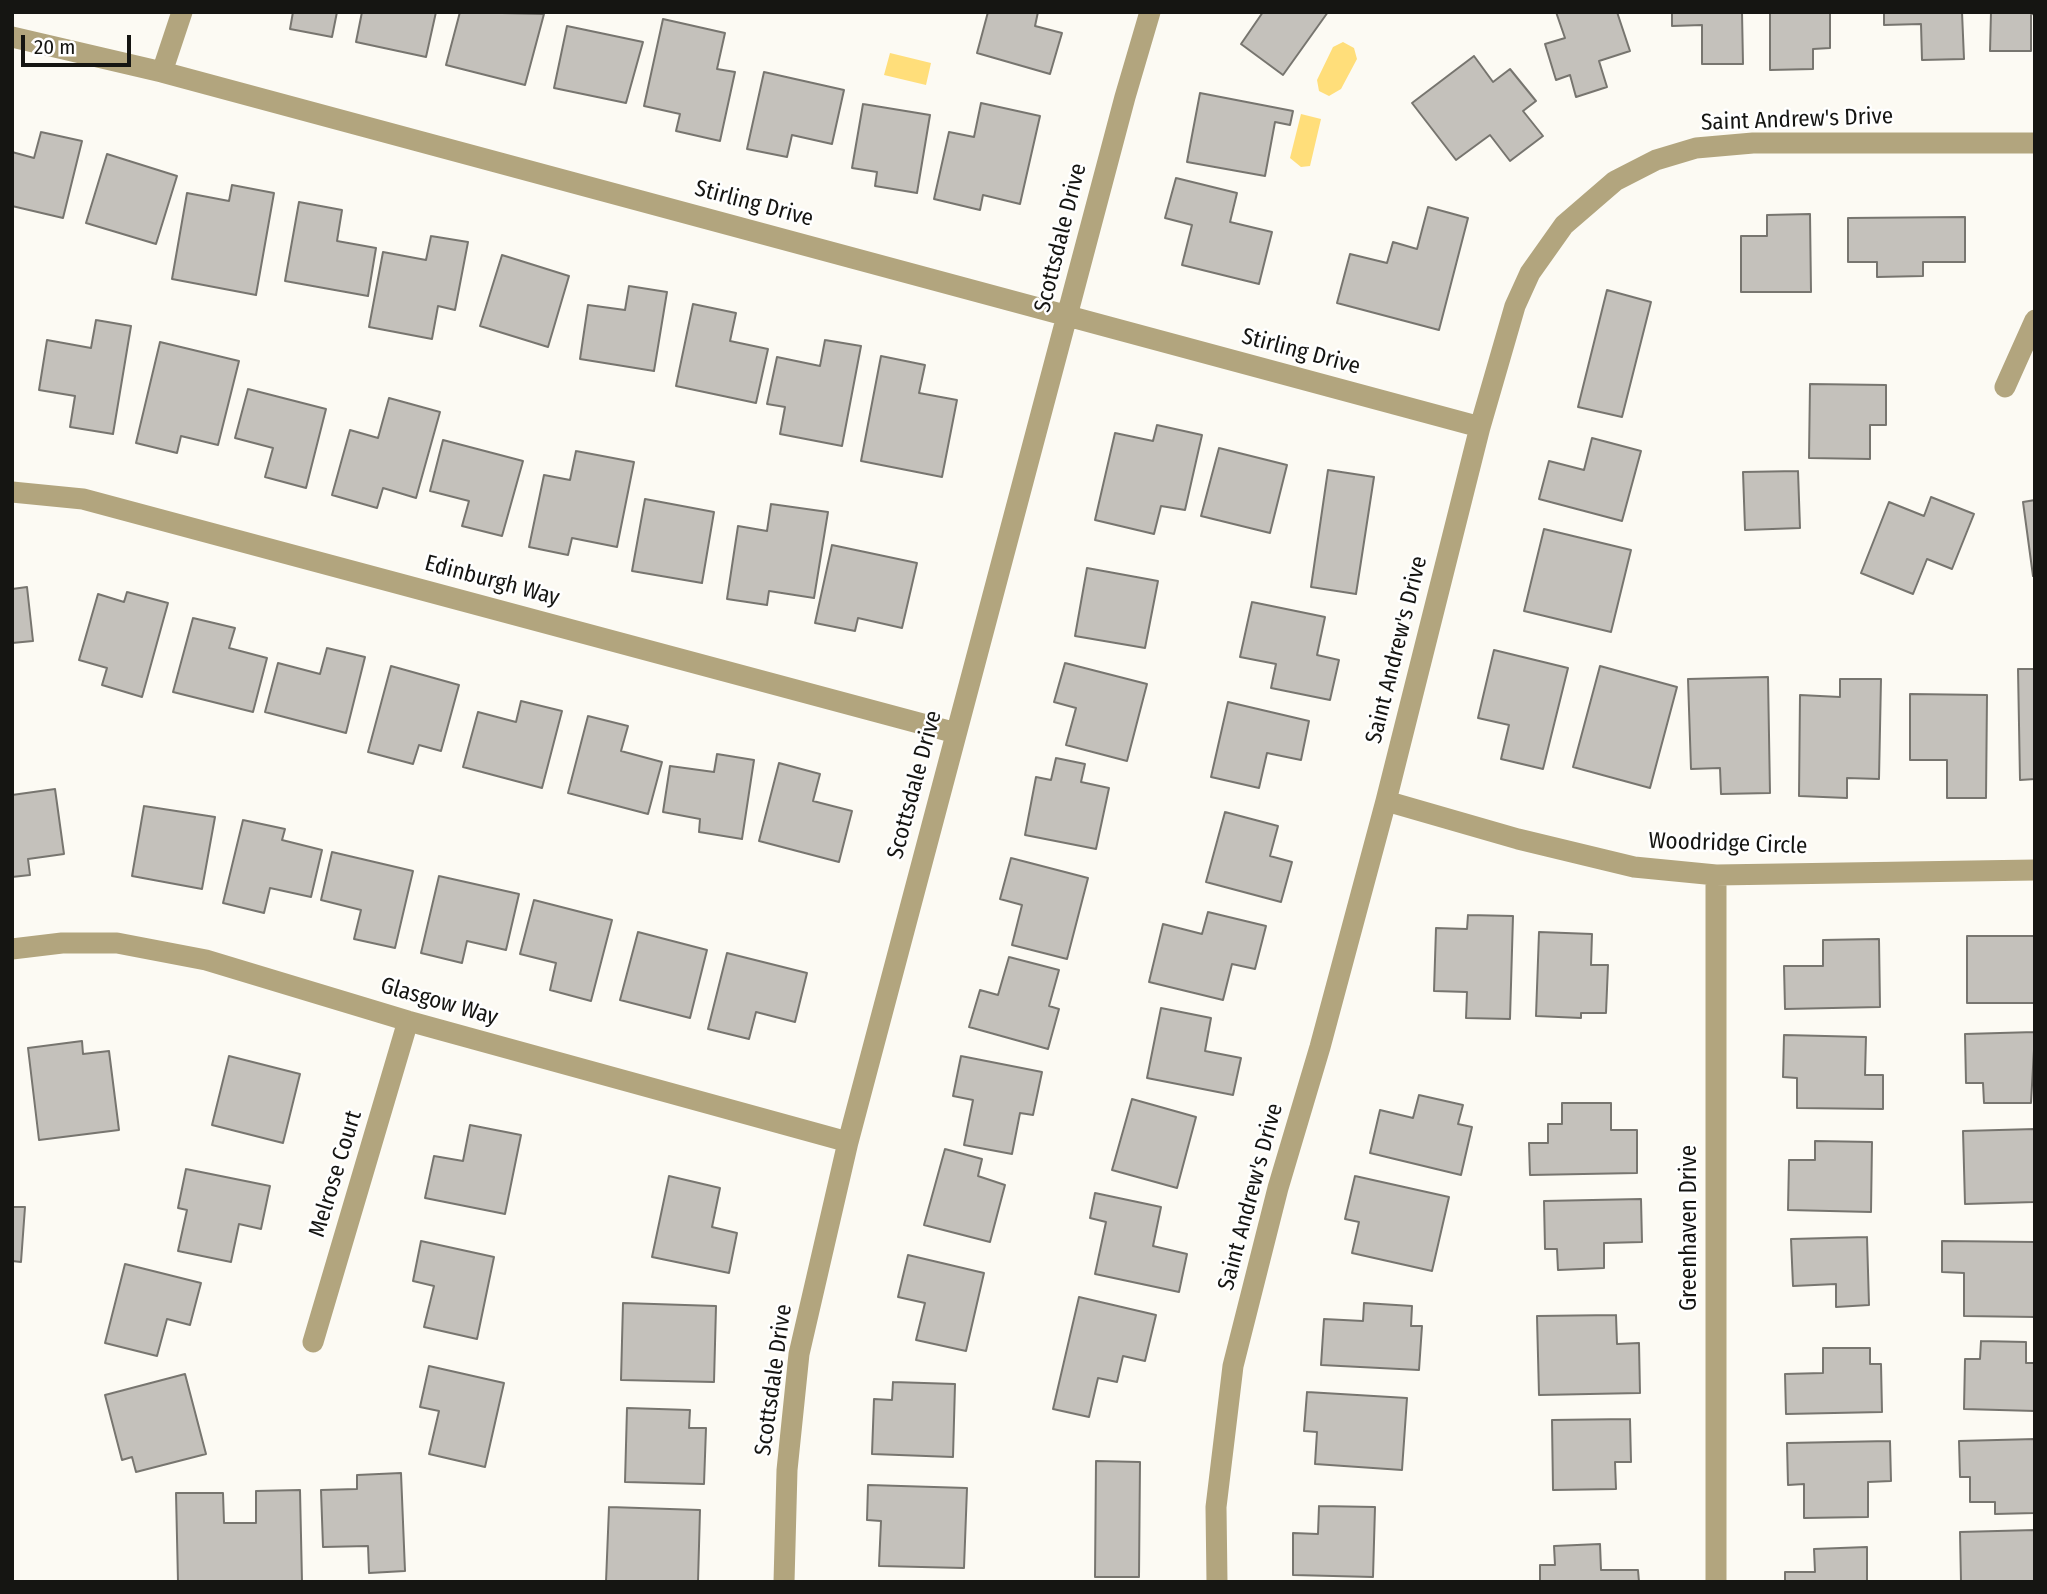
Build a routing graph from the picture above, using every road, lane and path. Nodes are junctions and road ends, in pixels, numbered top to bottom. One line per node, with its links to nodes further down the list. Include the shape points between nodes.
1 (182, 12): 4 (street)
2 (1150, 12): 6 (street, Scottsdale Drive)
3 (12, 37): 4 (street, Stirling Drive)
4 (162, 72): 6 (street, Stirling Drive)
5 (2035, 143): 9 (street, Saint Andrew's Drive, via 1753,143 1707,146 1656,160 1615,181 1564,225 1530,273 1515,306)
6 (1068, 316): 9 (street, Stirling Drive); 11 (street, Scottsdale Drive)
7 (2035, 320): 8 (street)
8 (2005, 387)
9 (1480, 427): 12 (street, Saint Andrew's Drive)
10 (12, 492): 11 (street, Edinburgh Way, via 83,499)
11 (956, 733): 17 (street, Scottsdale Drive)
12 (1386, 801): 14 (street, Woodridge Circle, via 1634,867); 20 (street, Saint Andrew's Drive, via 1233,1366 1216,1507)
13 (2035, 870): 14 (street, Woodridge Circle)
14 (1716, 875): 21 (street, Greenhaven Drive)
15 (12, 949): 16 (street, Glasgow Way, via 117,943 206,960)
16 (408, 1021): 17 (street, Glasgow Way); 18 (street, Melrose Court)
17 (848, 1142): 19 (street, Scottsdale Drive, via 799,1354 787,1470)
18 (313, 1342)
19 (784, 1582)
20 (1217, 1582)
21 (1716, 1582)

